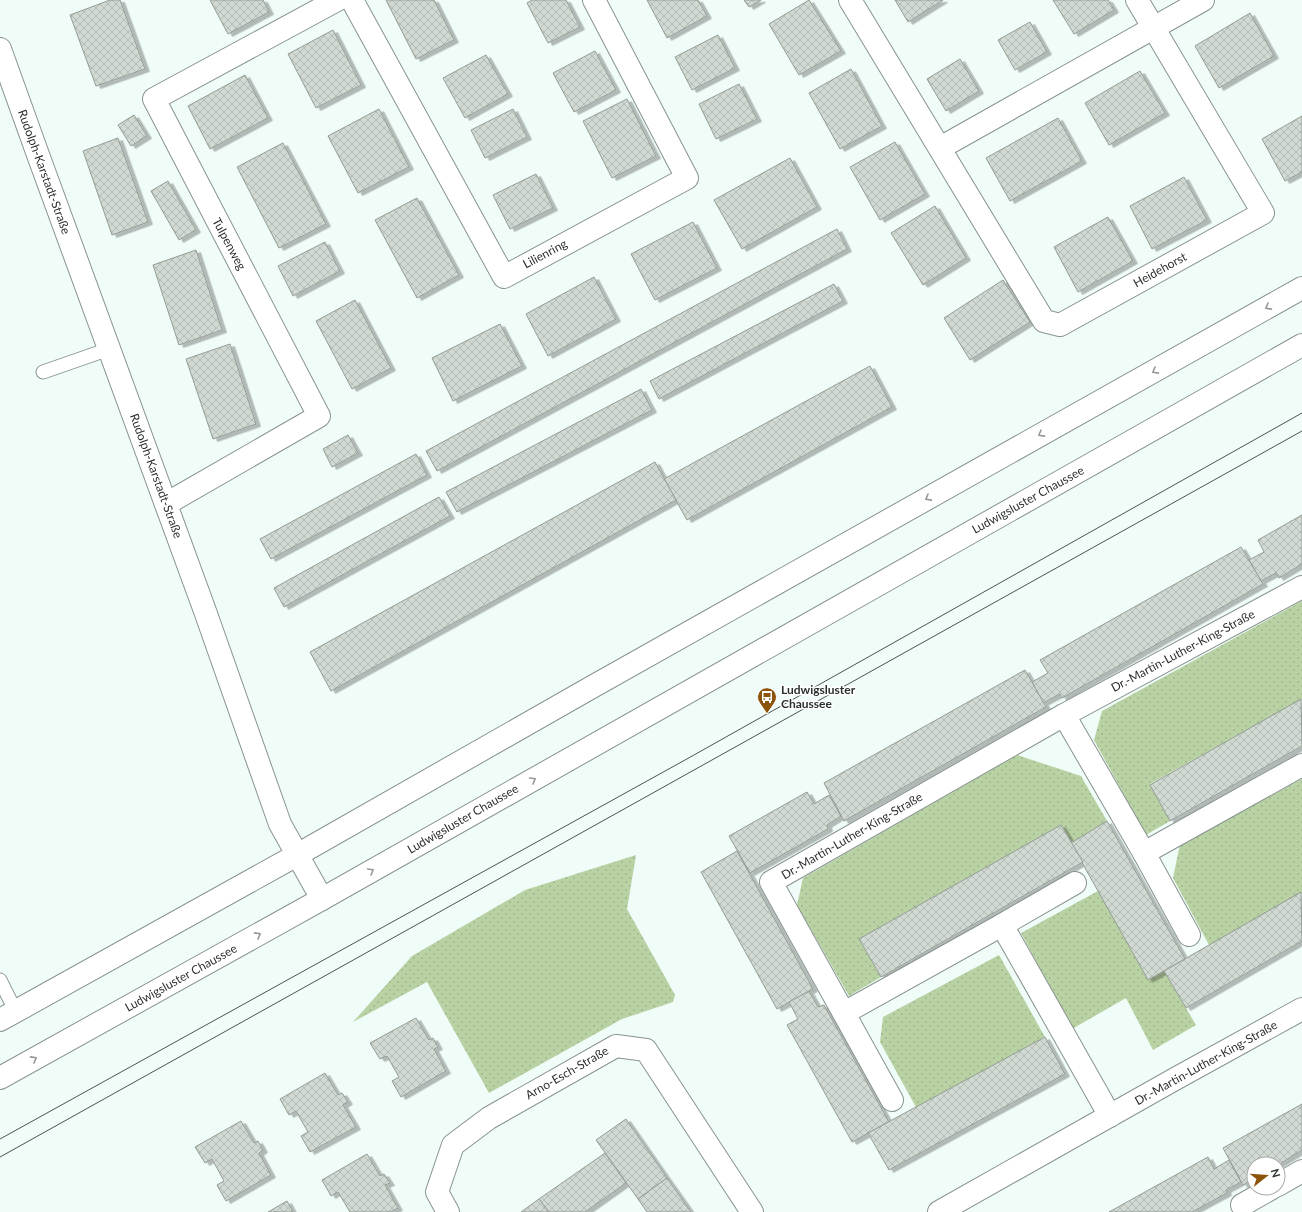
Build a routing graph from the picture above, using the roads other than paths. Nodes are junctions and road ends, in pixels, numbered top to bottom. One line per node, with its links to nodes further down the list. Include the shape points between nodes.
1 (337, 0): 14 (street, Tulpenweg, via 154,99 319,416)
2 (352, 0): 3 (street, Lilienring, via 504,277 688,178)
3 (594, 0)
4 (850, 0): 9 (street, Heidehorst)
5 (1137, 0): 7 (street, Heidehorst)
6 (1203, 0): 7 (street)
7 (1153, 28): 9 (street); 9 (street, Heidehorst, via 1263,213 1060,325 1044,321)
8 (0, 49): 12 (street, Rudolph-Karstadt-Straße)
9 (940, 148)
10 (1302, 288): 19 (street, one-way to 19)
11 (1302, 345): 21 (street, Ludwigsluster Chaussee, one-way to 11)
12 (109, 349): 13 (lane); 14 (street, Rudolph-Karstadt-Straße)
13 (43, 372)
14 (166, 504): 19 (street, Rudolph-Karstadt-Straße, via 280,824)
15 (1302, 587): 16 (street, Dr.-Martin-Luther-King-Straße)
16 (1064, 715): 18 (street); 26 (street, Dr.-Martin-Luther-King-Straße, via 771,882)
17 (1302, 766): 18 (street)
18 (1144, 853): 23 (street)
19 (298, 855): 21 (street, Rudolph-Karstadt-Straße); 27 (street)
20 (1075, 883): 22 (street)
21 (322, 899): 28 (street, Ludwigsluster Chaussee, one-way to 21)
22 (1002, 925): 26 (street); 30 (street)
23 (1189, 935)
24 (0, 980): 27 (lane)
25 (1302, 1009): 30 (street, Dr.-Martin-Luther-King-Straße)
26 (844, 1013): 29 (street, Dr.-Martin-Luther-King-Straße)
27 (8, 1016)
28 (0, 1078)
29 (892, 1100)
30 (1110, 1116): 37 (street, Dr.-Martin-Luther-King-Straße)
31 (1302, 1171): 32 (street)
32 (1286, 1180)
33 (1260, 1196): 34 (street)
34 (1239, 1210)
35 (448, 1212): 36 (street, Arno-Esch-Straße, via 437,1192 453,1145 489,1118 616,1046 646,1050)
36 (752, 1212)
37 (939, 1212)

